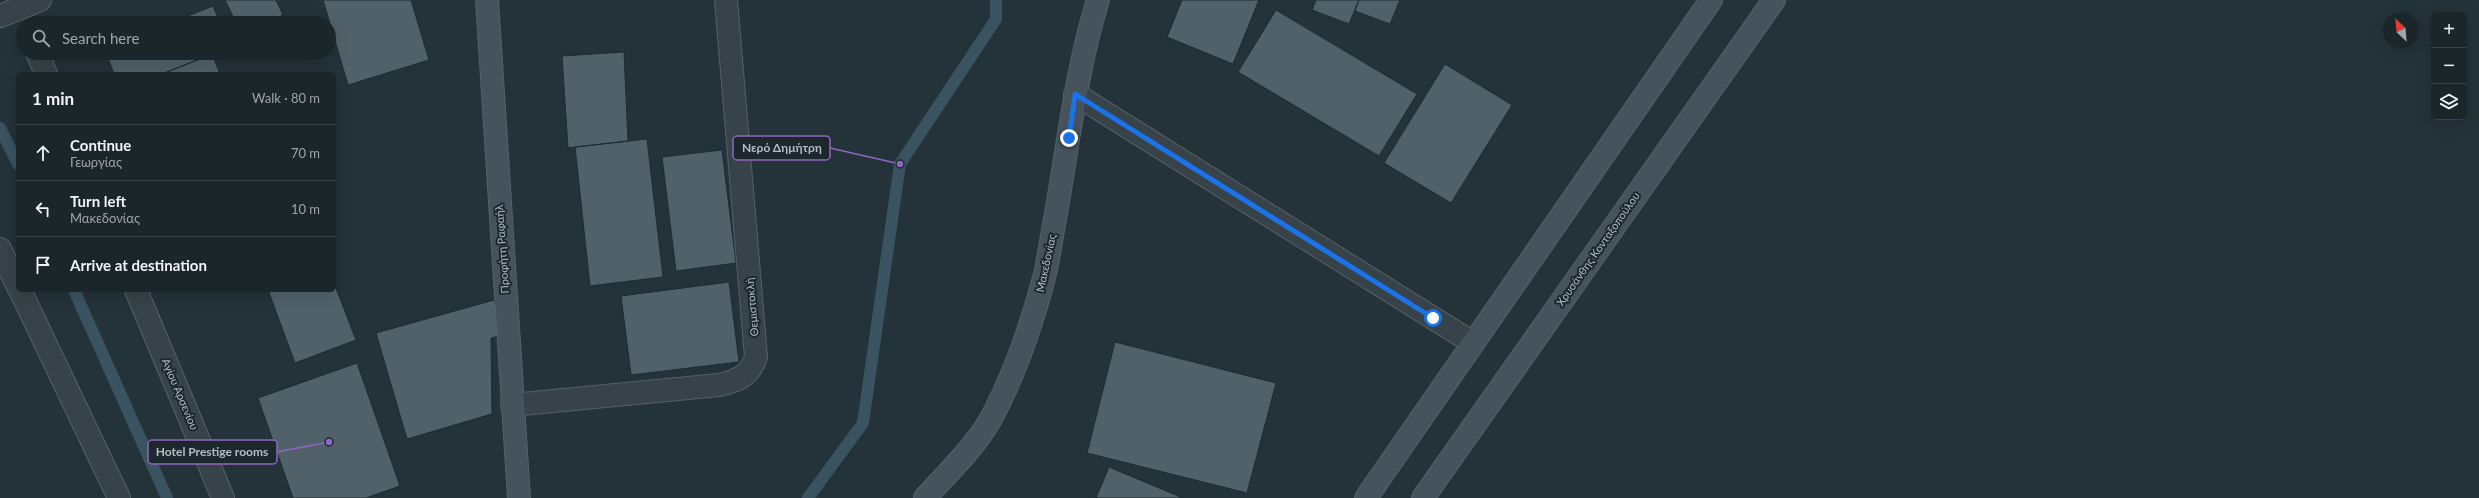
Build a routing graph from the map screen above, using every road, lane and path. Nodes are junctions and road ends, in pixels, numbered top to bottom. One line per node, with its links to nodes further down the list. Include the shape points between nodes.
1 (40, 0): 7 (street)
2 (486, 0): 16 (street, Προφήτη Ραφαήλ)
3 (726, 0): 16 (street, Θεμιστοκλή, via 756,358 754,366 736,382 719,385)
4 (1098, 0): 10 (street, Μακεδονίας)
5 (1711, 0): 15 (street)
6 (1774, 0): 22 (street, Χρυσάνθης Κονταξοπούλου)
7 (15, 16)
8 (40, 60): 9 (street)
9 (45, 72)
10 (1075, 94): 15 (street); 20 (street, Μακεδονίας, via 1044,278 1015,367 995,413 968,451)
11 (0, 249): 12 (street)
12 (16, 283)
13 (21, 292): 17 (street)
14 (137, 292): 18 (street, Αγίου Αρσενίου)
15 (1473, 343): 21 (street)
16 (512, 405): 19 (street, Προφήτη Ραφαήλ)
17 (119, 498)
18 (223, 498)
19 (519, 498)
20 (925, 498)
21 (1366, 498)
22 (1423, 498)

